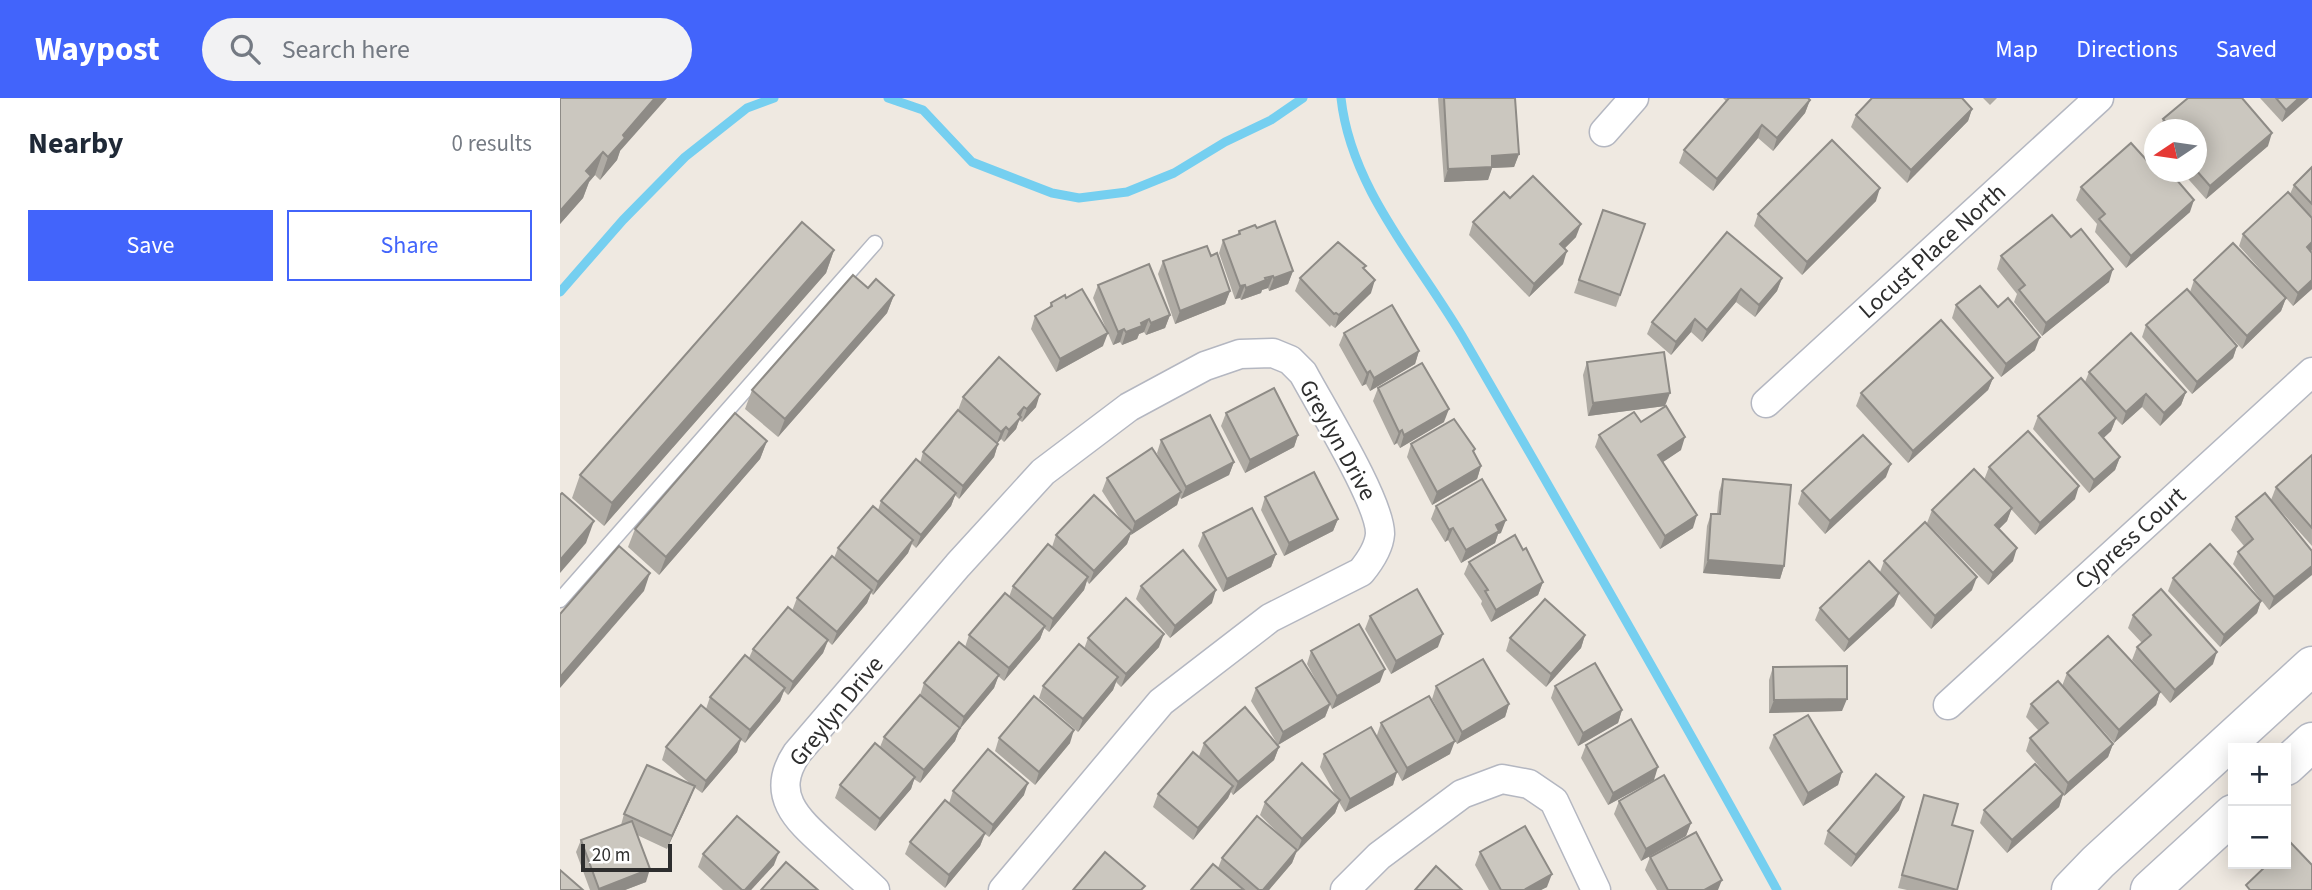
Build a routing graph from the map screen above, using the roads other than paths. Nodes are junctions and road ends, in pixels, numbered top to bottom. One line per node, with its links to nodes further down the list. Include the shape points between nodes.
1 (1634, 98): 3 (street)
2 (2099, 98): 6 (street, Locust Place North)
3 (1604, 132)
4 (875, 243): 7 (lane)
5 (2312, 372): 9 (street, Cypress Court)
6 (1766, 404)
7 (560, 600)
8 (2312, 666): 17 (street)
9 (1948, 705)
10 (2312, 742): 11 (street)
11 (2291, 761)
12 (2228, 819): 18 (street)
13 (875, 890): 14 (street, Greylyn Drive, via 792,811 785,782 797,753 1043,472 1129,407 1205,366 1240,354 1273,353 1290,360 1303,373 1377,510 1380,536 1370,560 1361,572 1270,618 1161,702)
14 (1003, 890)
15 (1345, 890): 16 (street, via 1379,856 1462,794 1502,779 1529,784 1554,801)
16 (1596, 890)
17 (2071, 890)
18 (2150, 890)

